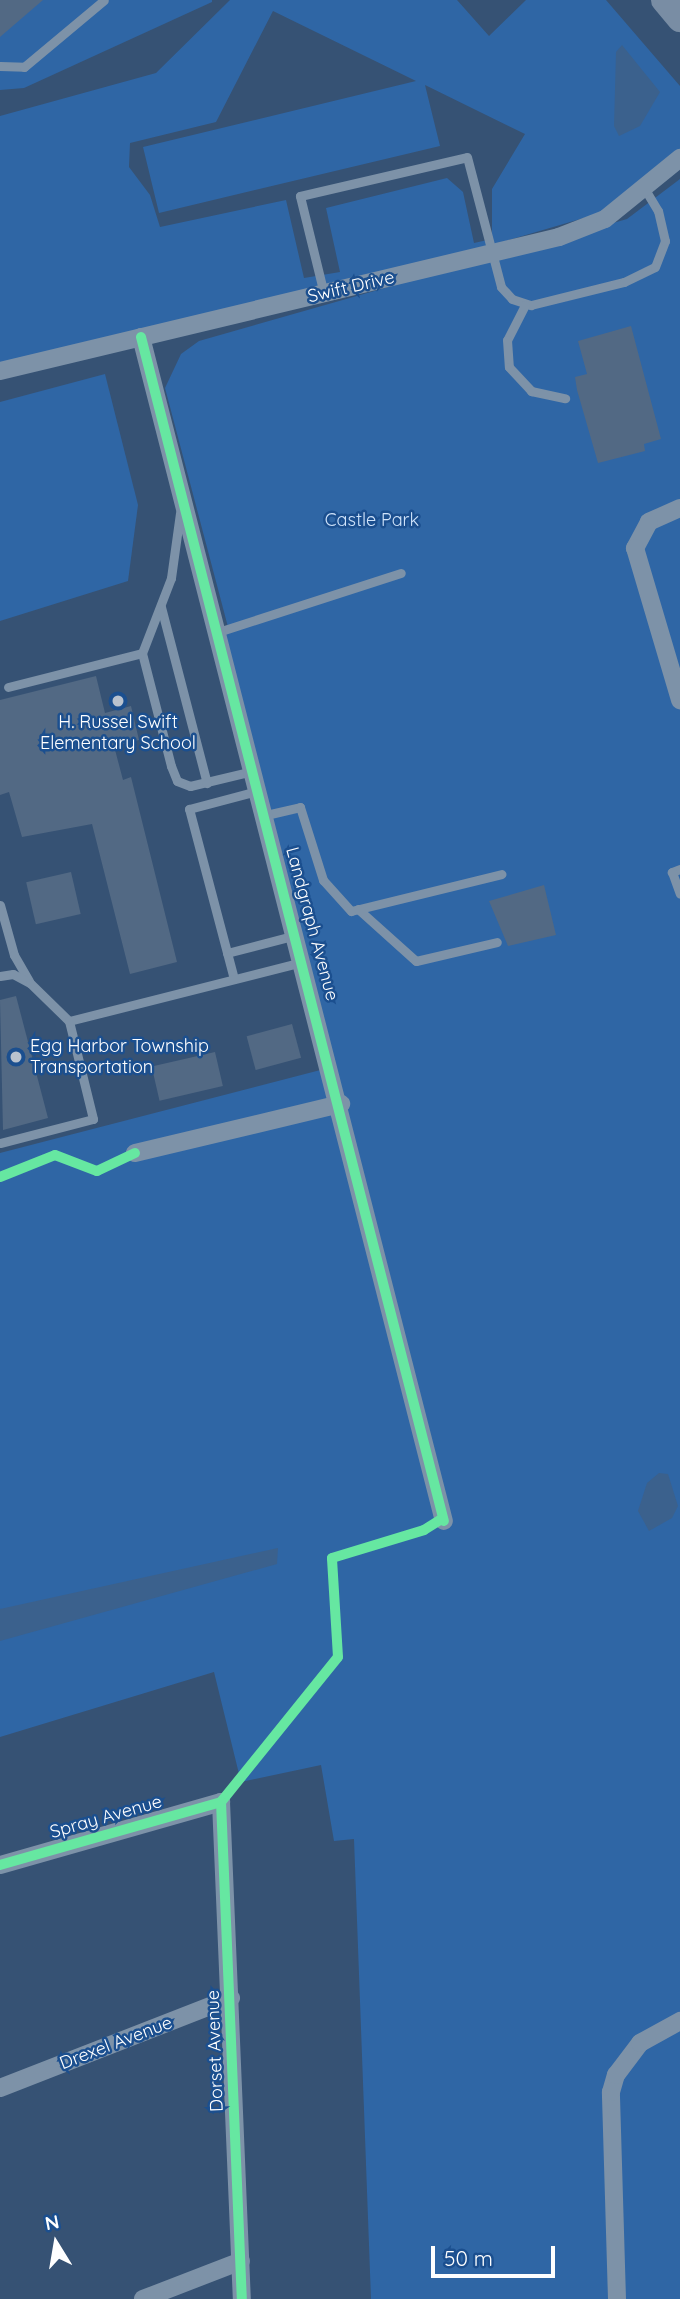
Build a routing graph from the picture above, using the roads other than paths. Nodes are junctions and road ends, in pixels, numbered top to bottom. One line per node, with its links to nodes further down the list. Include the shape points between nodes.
1 (104, 0): 4 (lane, via 24,67)
2 (664, 0): 3 (main road)
3 (680, 19)
4 (0, 66)
5 (680, 158): 6 (street, Swift Drive)
6 (644, 188): 7 (street, Swift Drive, via 589,226); 9 (lane, via 658,211 665,241 655,267 624,282)
7 (491, 254): 8 (street, Swift Drive); 8 (lane, via 467,157 300,197); 9 (lane, via 503,291)
8 (324, 293): 10 (street, Swift Drive)
9 (525, 304): 12 (lane, via 507,340 509,367 531,391)
10 (141, 337): 11 (street, Swift Drive); 13 (street, Landgraph Avenue)
11 (0, 371)
12 (565, 398)
13 (181, 494): 16 (lane, via 177,551); 17 (street, Landgraph Avenue)
14 (680, 508): 20 (street, via 649,523 635,548)
15 (401, 573): 17 (lane)
16 (161, 607): 18 (lane); 22 (lane)
17 (218, 632): 21 (street, Landgraph Avenue)
18 (142, 653): 19 (lane); 22 (lane, via 174,776 185,786)
19 (8, 687)
20 (680, 700)
21 (254, 770): 22 (lane); 23 (street, Landgraph Avenue)
22 (207, 783)
23 (259, 791): 24 (street, Landgraph Avenue); 32 (lane, via 189,809)
24 (266, 816): 29 (lane, via 299,807 323,880 351,911); 30 (street, Landgraph Avenue)
25 (680, 869): 27 (lane, via 672,872)
26 (502, 874): 29 (lane)
27 (680, 894)
28 (0, 905): 36 (lane, via 14,955)
29 (358, 909): 31 (lane, via 416,961)
30 (297, 934): 32 (lane); 33 (street, Landgraph Avenue)
31 (497, 942)
32 (227, 953): 35 (lane)
33 (304, 961): 35 (lane); 38 (street, Landgraph Avenue)
34 (0, 976): 36 (lane, via 13,974)
35 (234, 979): 37 (lane)
36 (30, 983): 37 (lane)
37 (69, 1021): 39 (lane, via 93,1119)
38 (341, 1104): 40 (street); 41 (street, Landgraph Avenue)
39 (0, 1143)
40 (135, 1153)
41 (444, 1521)
42 (222, 1802): 43 (street, Spray Avenue); 44 (street, Dorset Avenue)
43 (0, 1865)
44 (231, 1998): 46 (street, Drexel Avenue); 47 (street, Dorset Avenue)
45 (680, 2021): 50 (street, via 640,2043 616,2075 611,2092)
46 (0, 2088)
47 (240, 2261): 48 (street); 49 (street, Dorset Avenue)
48 (142, 2299)
49 (242, 2299)
50 (617, 2299)

